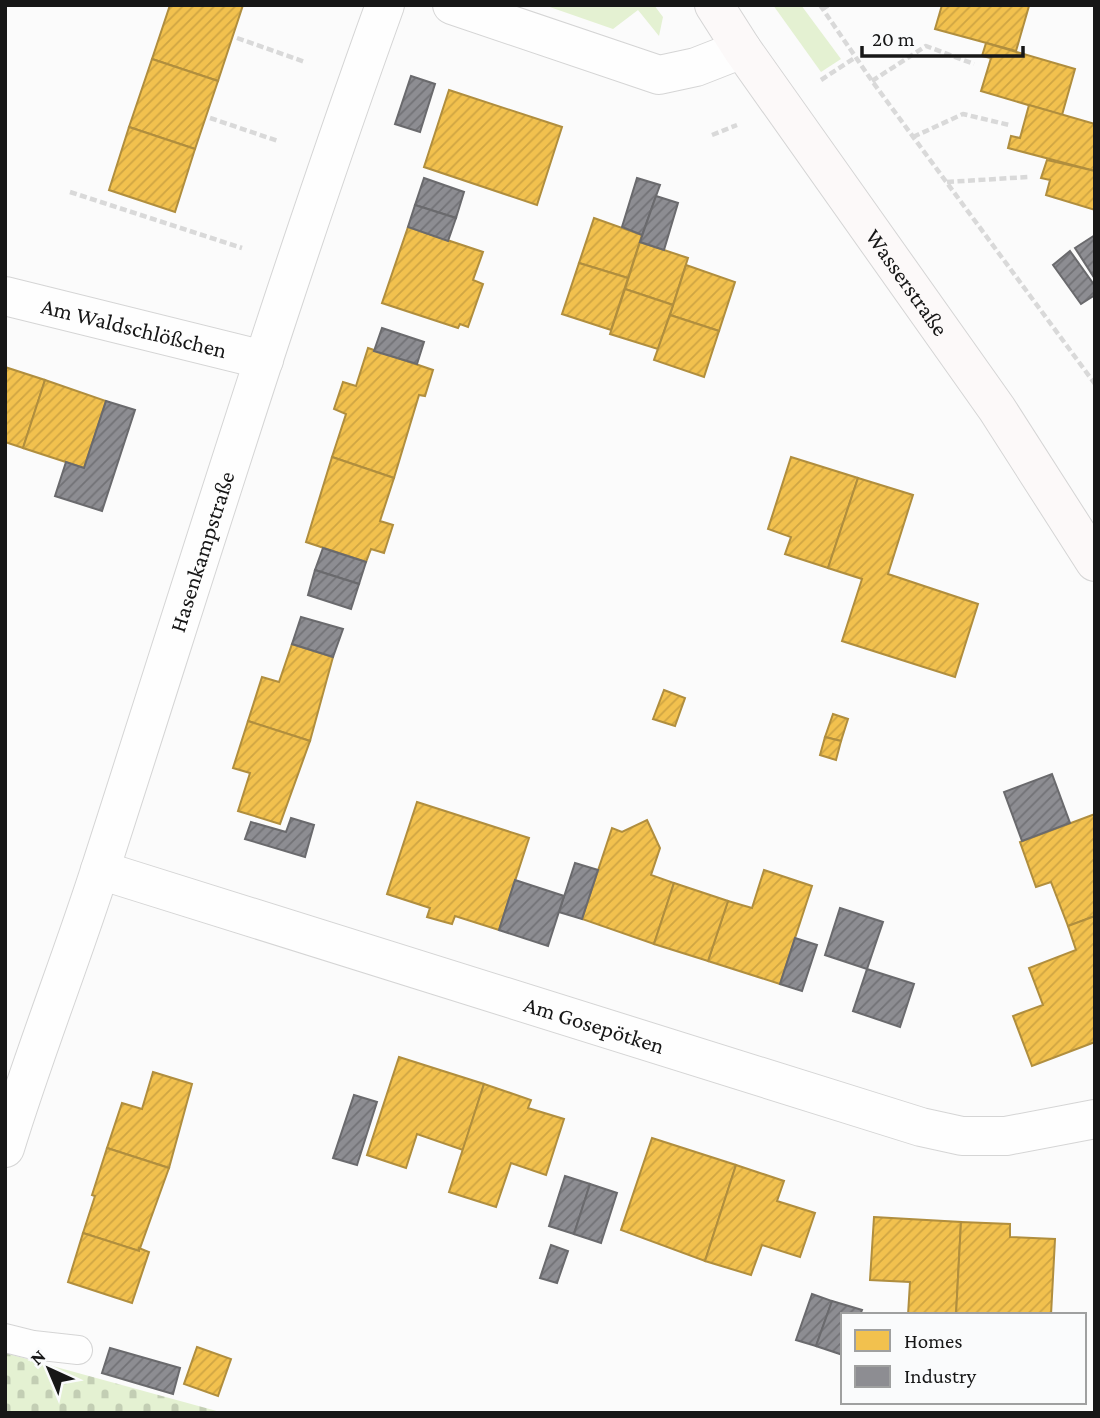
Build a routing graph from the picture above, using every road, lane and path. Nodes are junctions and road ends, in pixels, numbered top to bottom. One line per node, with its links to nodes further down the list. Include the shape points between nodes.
1 (384, 5): 24 (street, Hasenkampstraße)
2 (452, 5): 7 (street, via 659,75)
3 (714, 5): 7 (main road, Wasserstraße)
4 (829, 5): 5 (path)
5 (821, 7): 8 (path)
6 (237, 38): 9 (path)
7 (742, 49): 26 (main road, Wasserstraße, via 997,409)
8 (856, 57): 11 (path); 12 (path)
9 (305, 62)
10 (974, 64): 11 (path, via 926,46)
11 (872, 81): 17 (path)
12 (819, 82)
13 (210, 118): 18 (path)
14 (1009, 125): 17 (path, via 963,114)
15 (732, 127): 16 (path)
16 (712, 135)
17 (913, 137): 20 (path)
18 (278, 141)
19 (1028, 177): 20 (path)
20 (947, 182): 25 (path)
21 (70, 192): 22 (path)
22 (242, 248)
23 (5, 296): 24 (street, Am Waldschlößchen)
24 (264, 360): 27 (street, Hasenkampstraße)
25 (1095, 384)
26 (1095, 562)
27 (100, 870): 28 (street, Hasenkampstraße); 29 (street, Am Gosepötken, via 921,1128 962,1136 1006,1136)
28 (13, 1095): 30 (street, Hasenkampstraße)
29 (1095, 1119)
30 (5, 1148)
31 (5, 1338): 32 (lane)
32 (78, 1350)

